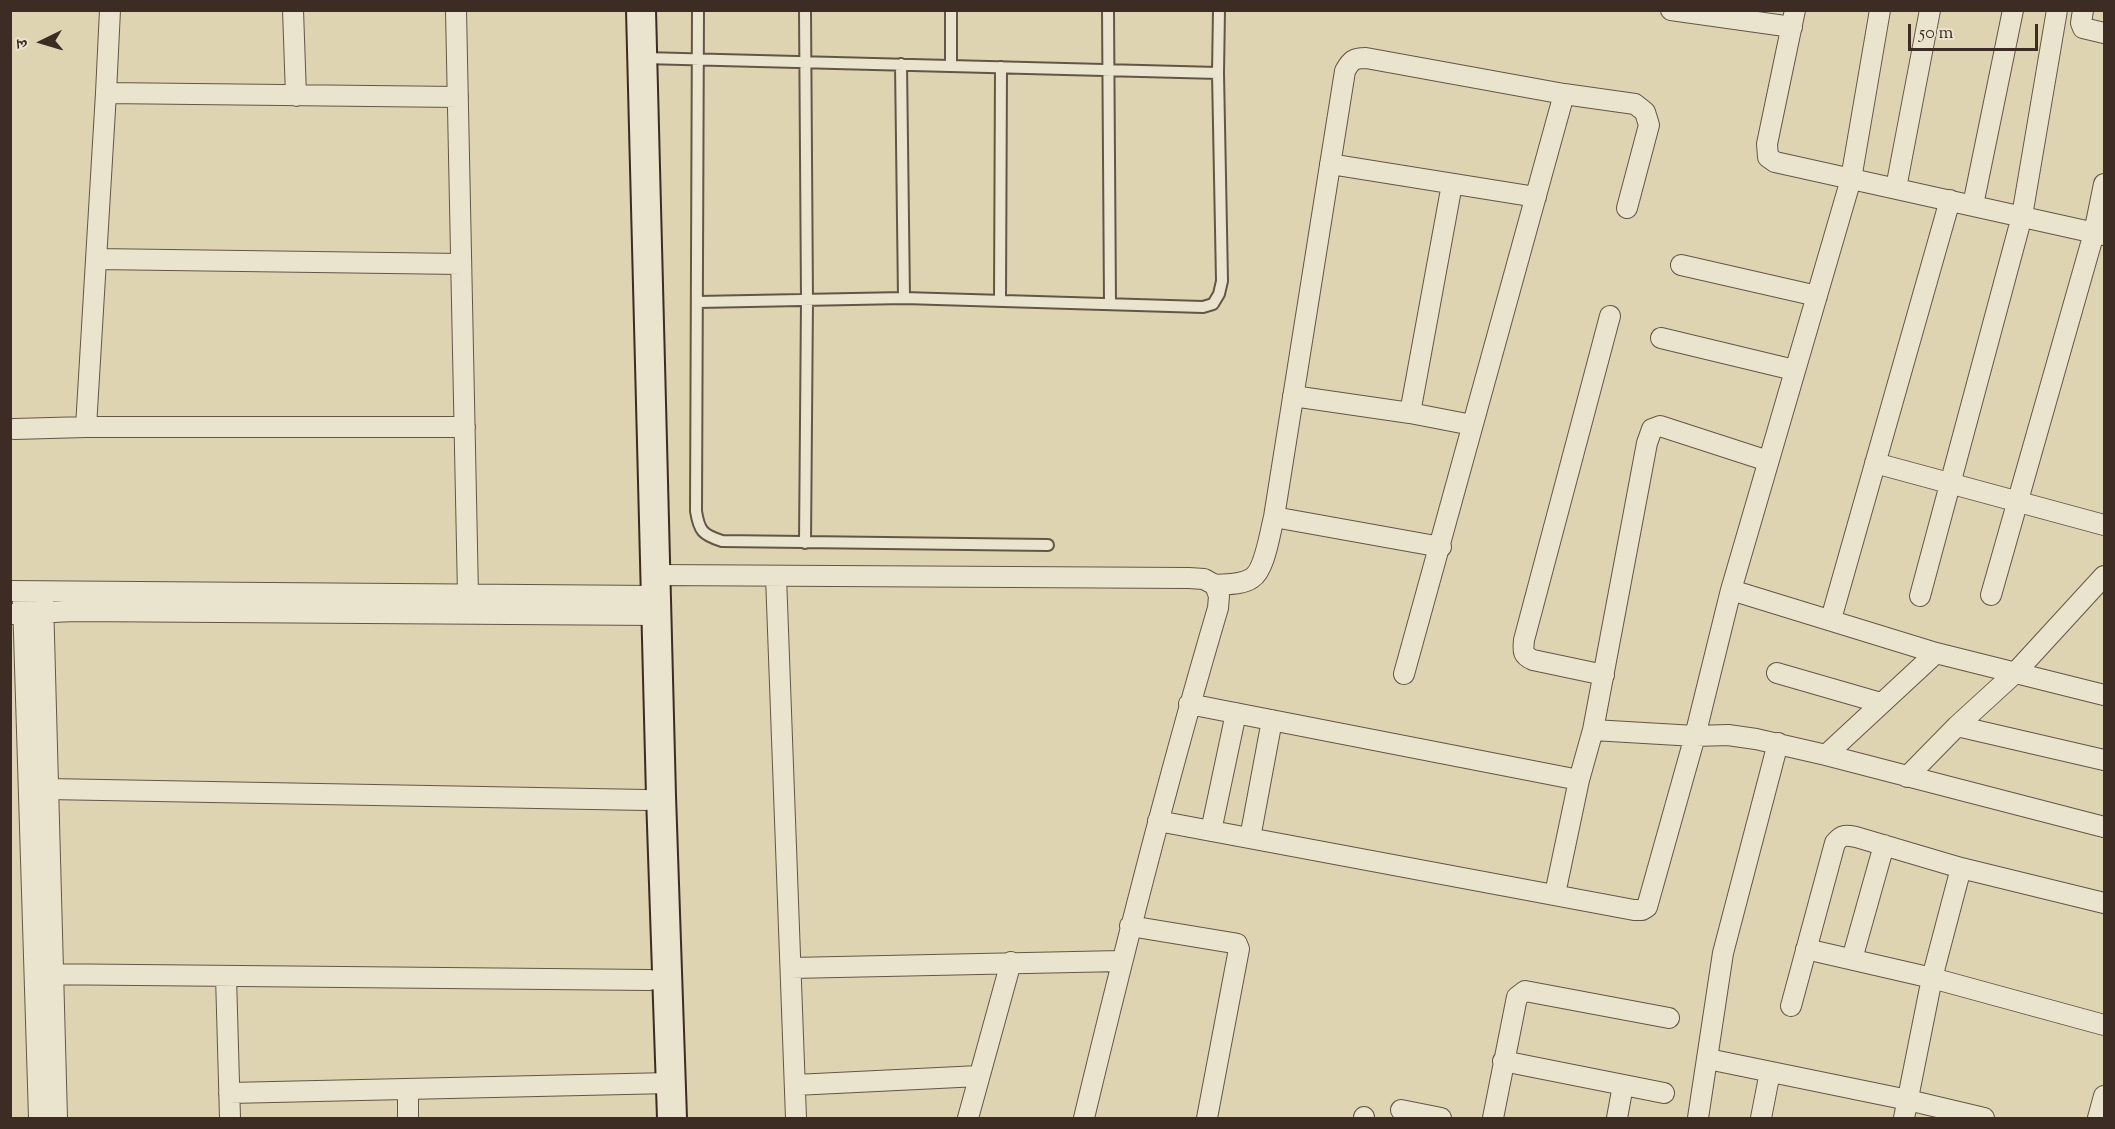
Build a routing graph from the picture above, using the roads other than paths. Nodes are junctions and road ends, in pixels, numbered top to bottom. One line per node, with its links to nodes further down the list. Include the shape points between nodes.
1 (110, 10): 28 (street)
2 (293, 10): 30 (street)
3 (456, 10): 31 (street)
4 (625, 10): 79 (street)
5 (641, 10): 20 (street)
6 (698, 10): 21 (lane)
7 (805, 10): 22 (lane)
8 (951, 10): 24 (lane)
9 (1108, 10): 26 (lane)
10 (1219, 10): 27 (lane)
11 (1671, 10): 17 (street)
12 (1880, 10): 33 (street)
13 (1930, 10): 36 (street)
14 (2013, 10): 39 (street)
15 (2057, 10): 41 (street)
16 (2083, 10): 19 (street, via 2083,28)
17 (1706, 13): 18 (street)
18 (1793, 19): 33 (street, via 1767,144 1768,157 1784,165)
19 (2104, 33)
20 (641, 58): 21 (lane); 79 (street)
21 (698, 60): 22 (lane); 50 (lane)
22 (805, 61): 23 (lane); 48 (lane)
23 (901, 64): 24 (lane); 47 (lane)
24 (951, 65): 25 (lane)
25 (1001, 67): 26 (lane); 49 (lane)
26 (1109, 69): 27 (lane); 51 (lane)
27 (1218, 73): 51 (lane, via 1222,281 1219,294 1213,304 1203,307)
28 (106, 93): 30 (street); 43 (street)
29 (1564, 94): 32 (street, via 1357,58 1345,71); 37 (street); 40 (street, via 1635,104 1645,112 1648,133)
30 (296, 96): 31 (street)
31 (458, 98): 44 (street)
32 (1330, 164): 34 (street); 55 (street)
33 (1851, 179): 36 (street); 46 (street)
34 (1452, 184): 37 (street); 56 (street)
35 (2104, 184): 42 (street)
36 (1896, 188): 38 (street)
37 (1536, 197): 57 (street)
38 (1950, 200): 39 (street); 62 (street)
39 (1973, 205): 41 (street)
40 (1627, 208)
41 (2022, 216): 42 (street); 63 (street)
42 (2099, 234): 64 (street)
43 (96, 259): 44 (street); 58 (street)
44 (461, 264): 59 (street)
45 (1681, 266): 46 (street)
46 (1817, 296): 54 (street)
47 (904, 298): 48 (lane); 49 (lane)
48 (807, 300): 50 (lane); 67 (lane)
49 (1000, 300): 51 (lane)
50 (698, 303): 67 (lane, via 698,526 707,536 722,541)
51 (1110, 304)
52 (1610, 316): 87 (street, via 1522,651 1533,660)
53 (1661, 338): 54 (street)
54 (1794, 370): 61 (street)
55 (1293, 396): 56 (street); 65 (street)
56 (1410, 413): 57 (street)
57 (1472, 425): 69 (street)
58 (86, 427): 59 (street); 60 (street)
59 (465, 427): 76 (street)
60 (14, 429)
61 (1768, 460): 73 (street); 87 (street, via 1660,426 1652,429)
62 (1875, 463): 63 (street); 81 (street)
63 (1950, 483): 64 (street); 78 (street)
64 (2017, 501): 66 (street); 77 (street)
65 (1274, 517): 69 (street); 72 (street, via 1262,562 1253,578)
66 (2104, 525)
67 (805, 543): 68 (lane)
68 (1048, 544)
69 (1441, 547): 86 (street)
70 (776, 576): 72 (street, via 1189,578); 79 (street); 116 (street)
71 (2104, 576): 85 (street)
72 (1215, 585): 89 (street, via 1218,608)
73 (1731, 590): 81 (street); 95 (street)
74 (17, 591): 75 (street); 80 (street)
75 (43, 591): 76 (street); 80 (street)
76 (468, 595): 79 (street)
77 (1991, 595)
78 (1920, 596)
79 (650, 599): 80 (street); 102 (street); 128 (street)
80 (26, 614): 82 (street); 101 (street)
81 (1831, 619): 83 (street)
82 (18, 636): 101 (street)
83 (1936, 653): 85 (street); 90 (street)
84 (1777, 673): 90 (street)
85 (2015, 673): 88 (street); 93 (street)
86 (1404, 674)
87 (1604, 675): 94 (street)
88 (2104, 695)
89 (1189, 704): 91 (street); 103 (street)
90 (1881, 704): 97 (street)
91 (1236, 713): 92 (street); 105 (street)
92 (1272, 720): 100 (street); 106 (street)
93 (1957, 726): 98 (street); 99 (street)
94 (1593, 730): 95 (street); 100 (street)
95 (1695, 736): 96 (street, via 1728,735); 109 (street, via 1647,907 1634,910)
96 (1778, 743): 97 (street); 124 (street, via 1723,953)
97 (1826, 755): 99 (street)
98 (2104, 760)
99 (1907, 777): 104 (street)
100 (1579, 780): 109 (street)
101 (29, 791): 102 (street); 117 (street)
102 (646, 800): 120 (street)
103 (1158, 821): 105 (street); 111 (street)
104 (2104, 827)
105 (1211, 831): 106 (street)
106 (1250, 838): 109 (street)
107 (1884, 845): 108 (street); 112 (street, via 1840,836); 113 (street)
108 (1960, 868): 110 (street); 119 (street)
109 (1555, 894)
110 (2104, 903)
111 (1130, 926): 114 (street); 146 (street, via 1233,943 1239,949)
112 (1806, 949): 113 (street); 121 (street)
113 (1852, 959): 119 (street)
114 (1121, 961): 115 (street); 145 (street)
115 (1011, 962): 116 (street); 127 (street)
116 (791, 968): 129 (street)
117 (44, 974): 118 (street); 137 (street); 138 (street)
118 (226, 976): 120 (street); 133 (street)
119 (1932, 978): 123 (street); 135 (street)
120 (650, 980): 128 (street)
121 (1791, 1006)
122 (1669, 1018): 125 (street, via 1525,991 1517,997)
123 (2104, 1025)
124 (1708, 1059): 126 (street); 150 (street)
125 (1503, 1061): 130 (street); 148 (street)
126 (1770, 1072): 135 (street); 151 (street)
127 (980, 1076): 129 (street); 144 (street)
128 (661, 1084): 131 (street); 141 (street); 142 (street)
129 (795, 1085): 143 (street)
130 (1623, 1085): 132 (street); 149 (street)
131 (408, 1089): 133 (street); 140 (street)
132 (1664, 1093)
133 (229, 1094): 139 (street)
134 (2104, 1096): 153 (street)
135 (1906, 1109): 152 (street)
136 (1401, 1110): 147 (street)
137 (39, 1119)
138 (57, 1119)
139 (230, 1119)
140 (408, 1119)
141 (653, 1119)
142 (672, 1119)
143 (796, 1119)
144 (968, 1119)
145 (1084, 1119)
146 (1207, 1119)
147 (1441, 1119)
148 (1492, 1119)
149 (1617, 1119)
150 (1698, 1119)
151 (1761, 1119)
152 (1983, 1119)
153 (2098, 1119)

